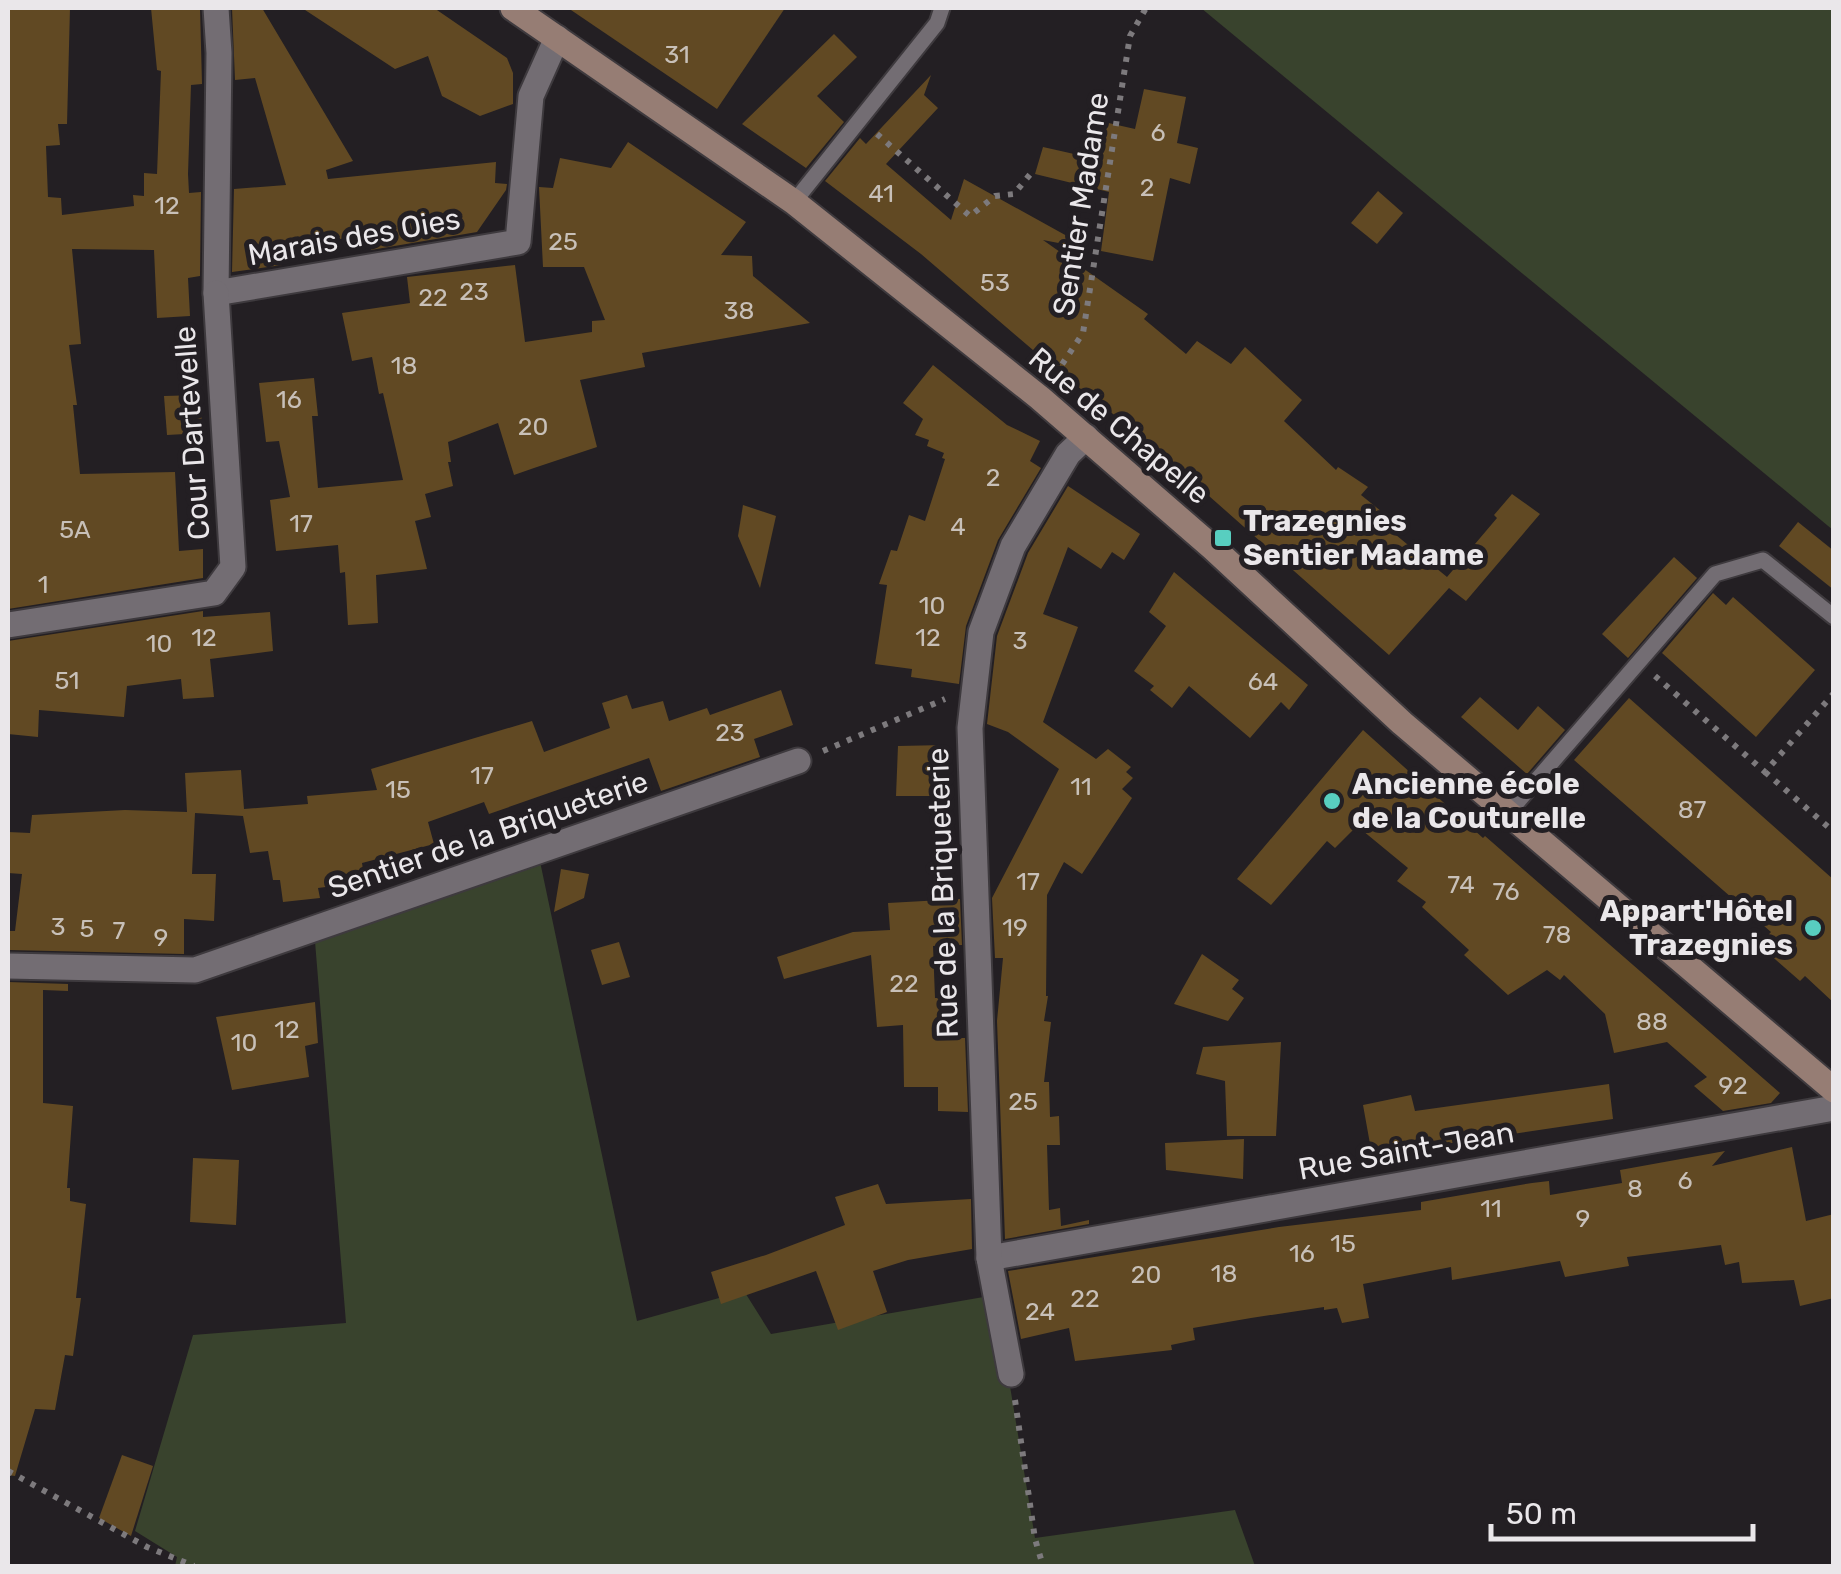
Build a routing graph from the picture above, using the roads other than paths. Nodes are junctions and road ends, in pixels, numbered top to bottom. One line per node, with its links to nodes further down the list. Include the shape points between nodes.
1 (216, 8): 6 (street, Marais des Oies)
2 (512, 8): 4 (main road, Rue de Chapelle)
3 (942, 8): 5 (lane, via 937,23)
4 (557, 38): 5 (main road, Rue de Chapelle); 6 (street, Marais des Oies, via 531,96 518,242)
5 (794, 202): 7 (main road, Rue de Chapelle)
6 (216, 293): 9 (street, Cour Dartevelle, via 233,567 214,594)
7 (1086, 436): 11 (main road, Rue de Chapelle); 15 (street, Rue de la Briqueterie, via 1068,454 1013,546 981,632 970,728)
8 (1834, 617): 11 (lane, via 1762,560 1715,574)
9 (8, 625)
10 (798, 761): 12 (street, Sentier de la Briqueterie, via 195,970)
11 (1508, 814): 13 (main road, Rue de Chapelle)
12 (8, 966)
13 (1834, 1090)
14 (1834, 1108): 15 (street, Rue Saint-Jean)
15 (989, 1258): 16 (street, Rue de la Briqueterie)
16 (1011, 1374)

